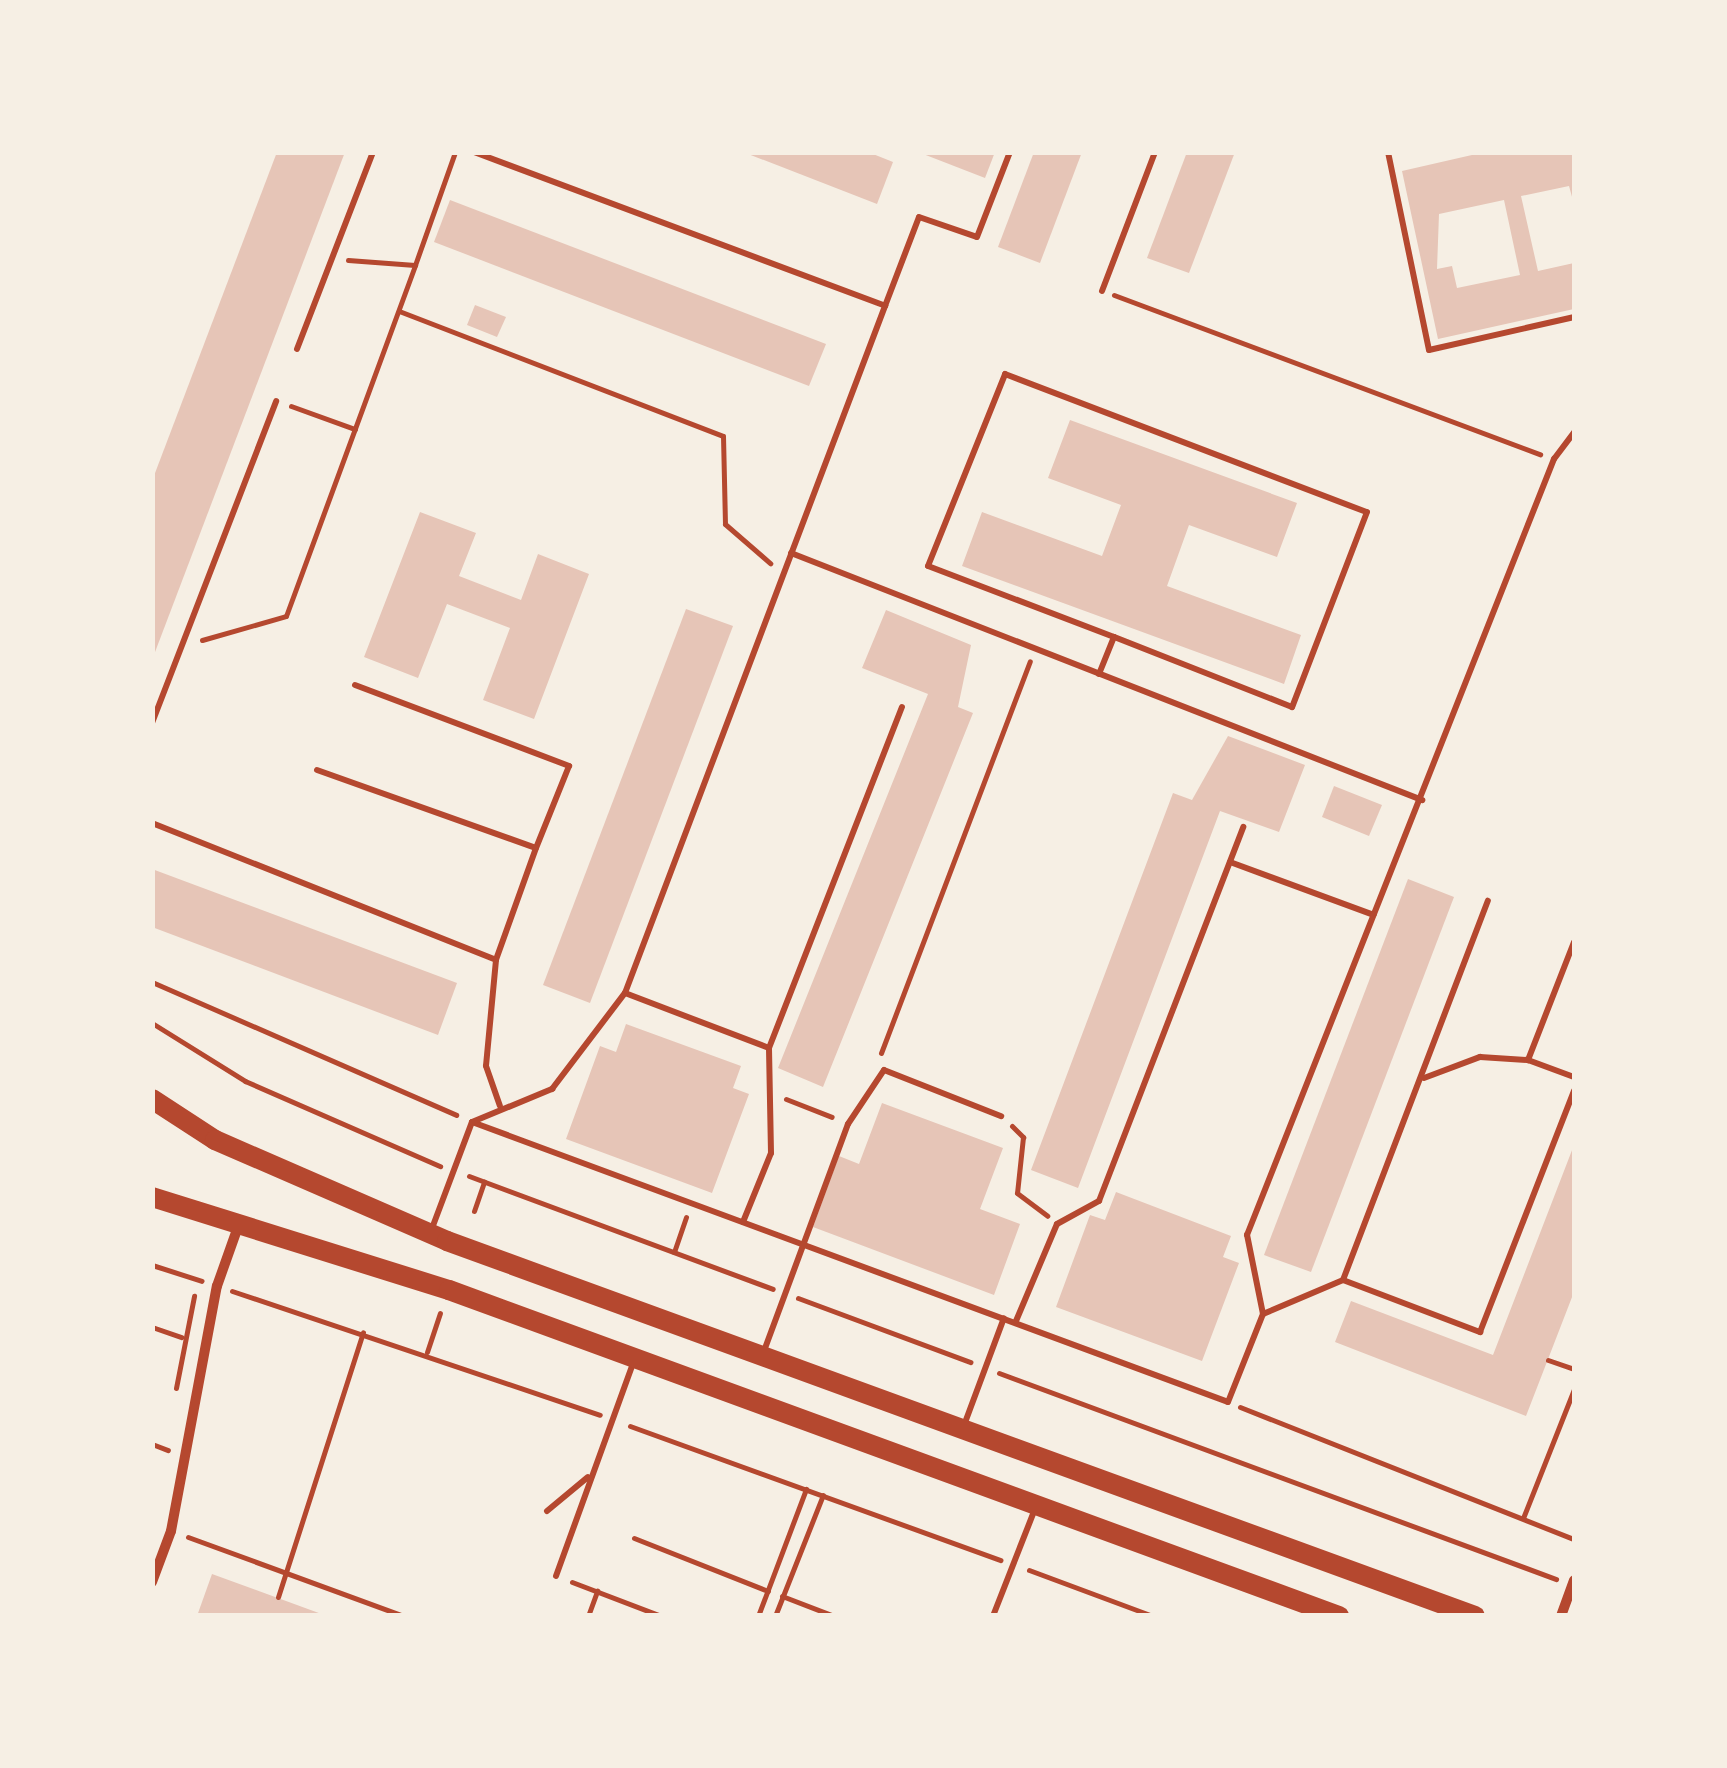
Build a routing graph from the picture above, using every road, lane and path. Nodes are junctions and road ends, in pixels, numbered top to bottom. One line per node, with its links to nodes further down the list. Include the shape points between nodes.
1 (373, 152): 7 (lane)
2 (455, 152): 8 (path)
3 (474, 152): 10 (lane)
4 (1010, 152): 10 (lane, via 978,236 919,217)
5 (1155, 152): 9 (lane)
6 (1388, 152): 12 (lane, via 1429,350)
7 (332, 259): 8 (path); 13 (lane)
8 (415, 265): 11 (path)
9 (1102, 291): 17 (path)
10 (885, 306): 18 (lane)
11 (399, 311): 15 (path); 19 (path, via 722,436 725,524)
12 (1574, 318)
13 (297, 349)
14 (276, 401): 15 (path); 21 (lane)
15 (354, 428): 21 (path, via 286,616)
16 (1574, 432): 17 (lane)
17 (1554, 459): 28 (lane)
18 (791, 553): 19 (lane); 22 (lane)
19 (783, 574): 38 (lane)
20 (1114, 637): 20 (lane, via 928,566 1005,374 1367,512 1292,707); 23 (lane)
21 (183, 645): 26 (lane)
22 (1035, 649): 23 (lane); 42 (path, via 881,1055)
23 (1099, 674): 28 (lane)
24 (355, 685): 31 (lane, via 568,766)
25 (902, 706): 40 (lane)
26 (152, 724)
27 (317, 770): 31 (lane)
28 (1422, 800): 34 (lane)
29 (152, 823): 36 (lane)
30 (1243, 827): 32 (lane)
31 (536, 848): 36 (lane)
32 (1230, 862): 34 (lane); 58 (lane, via 1099,1200)
33 (1488, 901): 44 (lane)
34 (1374, 915): 68 (lane, via 1247,1236)
35 (1574, 942): 41 (lane)
36 (496, 960): 47 (lane, via 486,1066)
37 (152, 982): 49 (path)
38 (625, 993): 40 (lane); 47 (lane, via 552,1089)
39 (152, 1024): 51 (path, via 350,1132)
40 (769, 1048): 50 (path, via 784,1098); 57 (lane, via 771,1153)
41 (1528, 1060): 43 (lane); 44 (lane, via 1480,1057)
42 (884, 1070): 48 (lane); 50 (lane)
43 (1574, 1077)
44 (1423, 1078): 64 (lane)
45 (1574, 1091): 64 (lane, via 1480,1332)
46 (152, 1100): 59 (main road, via 231,1147)
47 (500, 1106): 49 (lane)
48 (1001, 1116): 58 (path, via 1023,1137 1017,1192)
49 (472, 1122): 51 (lane); 54 (lane)
50 (848, 1124): 60 (lane)
51 (452, 1170): 52 (path); 59 (lane)
52 (484, 1182): 55 (path); 61 (path)
53 (152, 1196): 56 (main road)
54 (692, 1203): 57 (lane); 61 (path)
55 (474, 1211)
56 (240, 1220): 65 (street); 75 (main road)
57 (743, 1222): 60 (lane)
58 (1057, 1224): 70 (lane)
59 (430, 1234): 74 (main road)
60 (803, 1244): 66 (lane); 69 (lane)
61 (674, 1252): 66 (path)
62 (152, 1265): 63 (path)
63 (198, 1280): 65 (path); 71 (path, via 180,1341)
64 (1343, 1280): 68 (lane)
65 (216, 1286): 72 (path); 91 (street)
66 (786, 1294): 74 (lane); 77 (path)
67 (440, 1313): 73 (path)
68 (1263, 1314): 80 (lane)
69 (1004, 1318): 70 (lane); 77 (lane)
70 (1016, 1322): 80 (lane)
71 (152, 1327)
72 (363, 1332): 73 (path); 97 (path)
73 (427, 1352): 81 (path)
74 (763, 1356): 82 (main road)
75 (635, 1358): 81 (lane); 88 (main road)
76 (1548, 1360): 78 (path)
77 (985, 1368): 82 (lane); 101 (path)
78 (1574, 1369)
79 (1574, 1389): 90 (path)
80 (1228, 1402): 90 (path)
81 (612, 1419): 85 (lane); 86 (path)
82 (962, 1429): 117 (main road)
83 (152, 1444): 84 (path)
84 (172, 1452)
85 (588, 1476): 89 (lane); 98 (lane)
86 (806, 1489): 87 (path); 94 (path)
87 (822, 1495): 95 (path); 96 (path)
88 (1036, 1505): 96 (lane); 116 (main road)
89 (548, 1511)
90 (1523, 1518): 93 (path)
91 (171, 1530): 97 (path); 99 (street)
92 (634, 1538): 103 (path)
93 (1574, 1540)
94 (785, 1545): 95 (path); 100 (path)
95 (801, 1550): 104 (path)
96 (1013, 1564): 114 (lane); 115 (path)
97 (286, 1572): 105 (path); 108 (path)
98 (556, 1576): 102 (path)
99 (152, 1582)
100 (771, 1582): 103 (path); 104 (path)
101 (1574, 1582): 118 (street)
102 (597, 1591): 109 (path); 110 (path)
103 (768, 1591): 106 (path)
104 (783, 1594): 107 (path); 113 (path)
105 (278, 1598)
106 (764, 1602): 107 (path); 111 (path)
107 (778, 1607): 112 (path)
108 (404, 1616)
109 (588, 1616)
110 (662, 1616)
111 (758, 1616)
112 (775, 1616)
113 (834, 1616)
114 (994, 1616)
115 (1153, 1616)
116 (1339, 1616)
117 (1474, 1616)
118 (1561, 1616)

